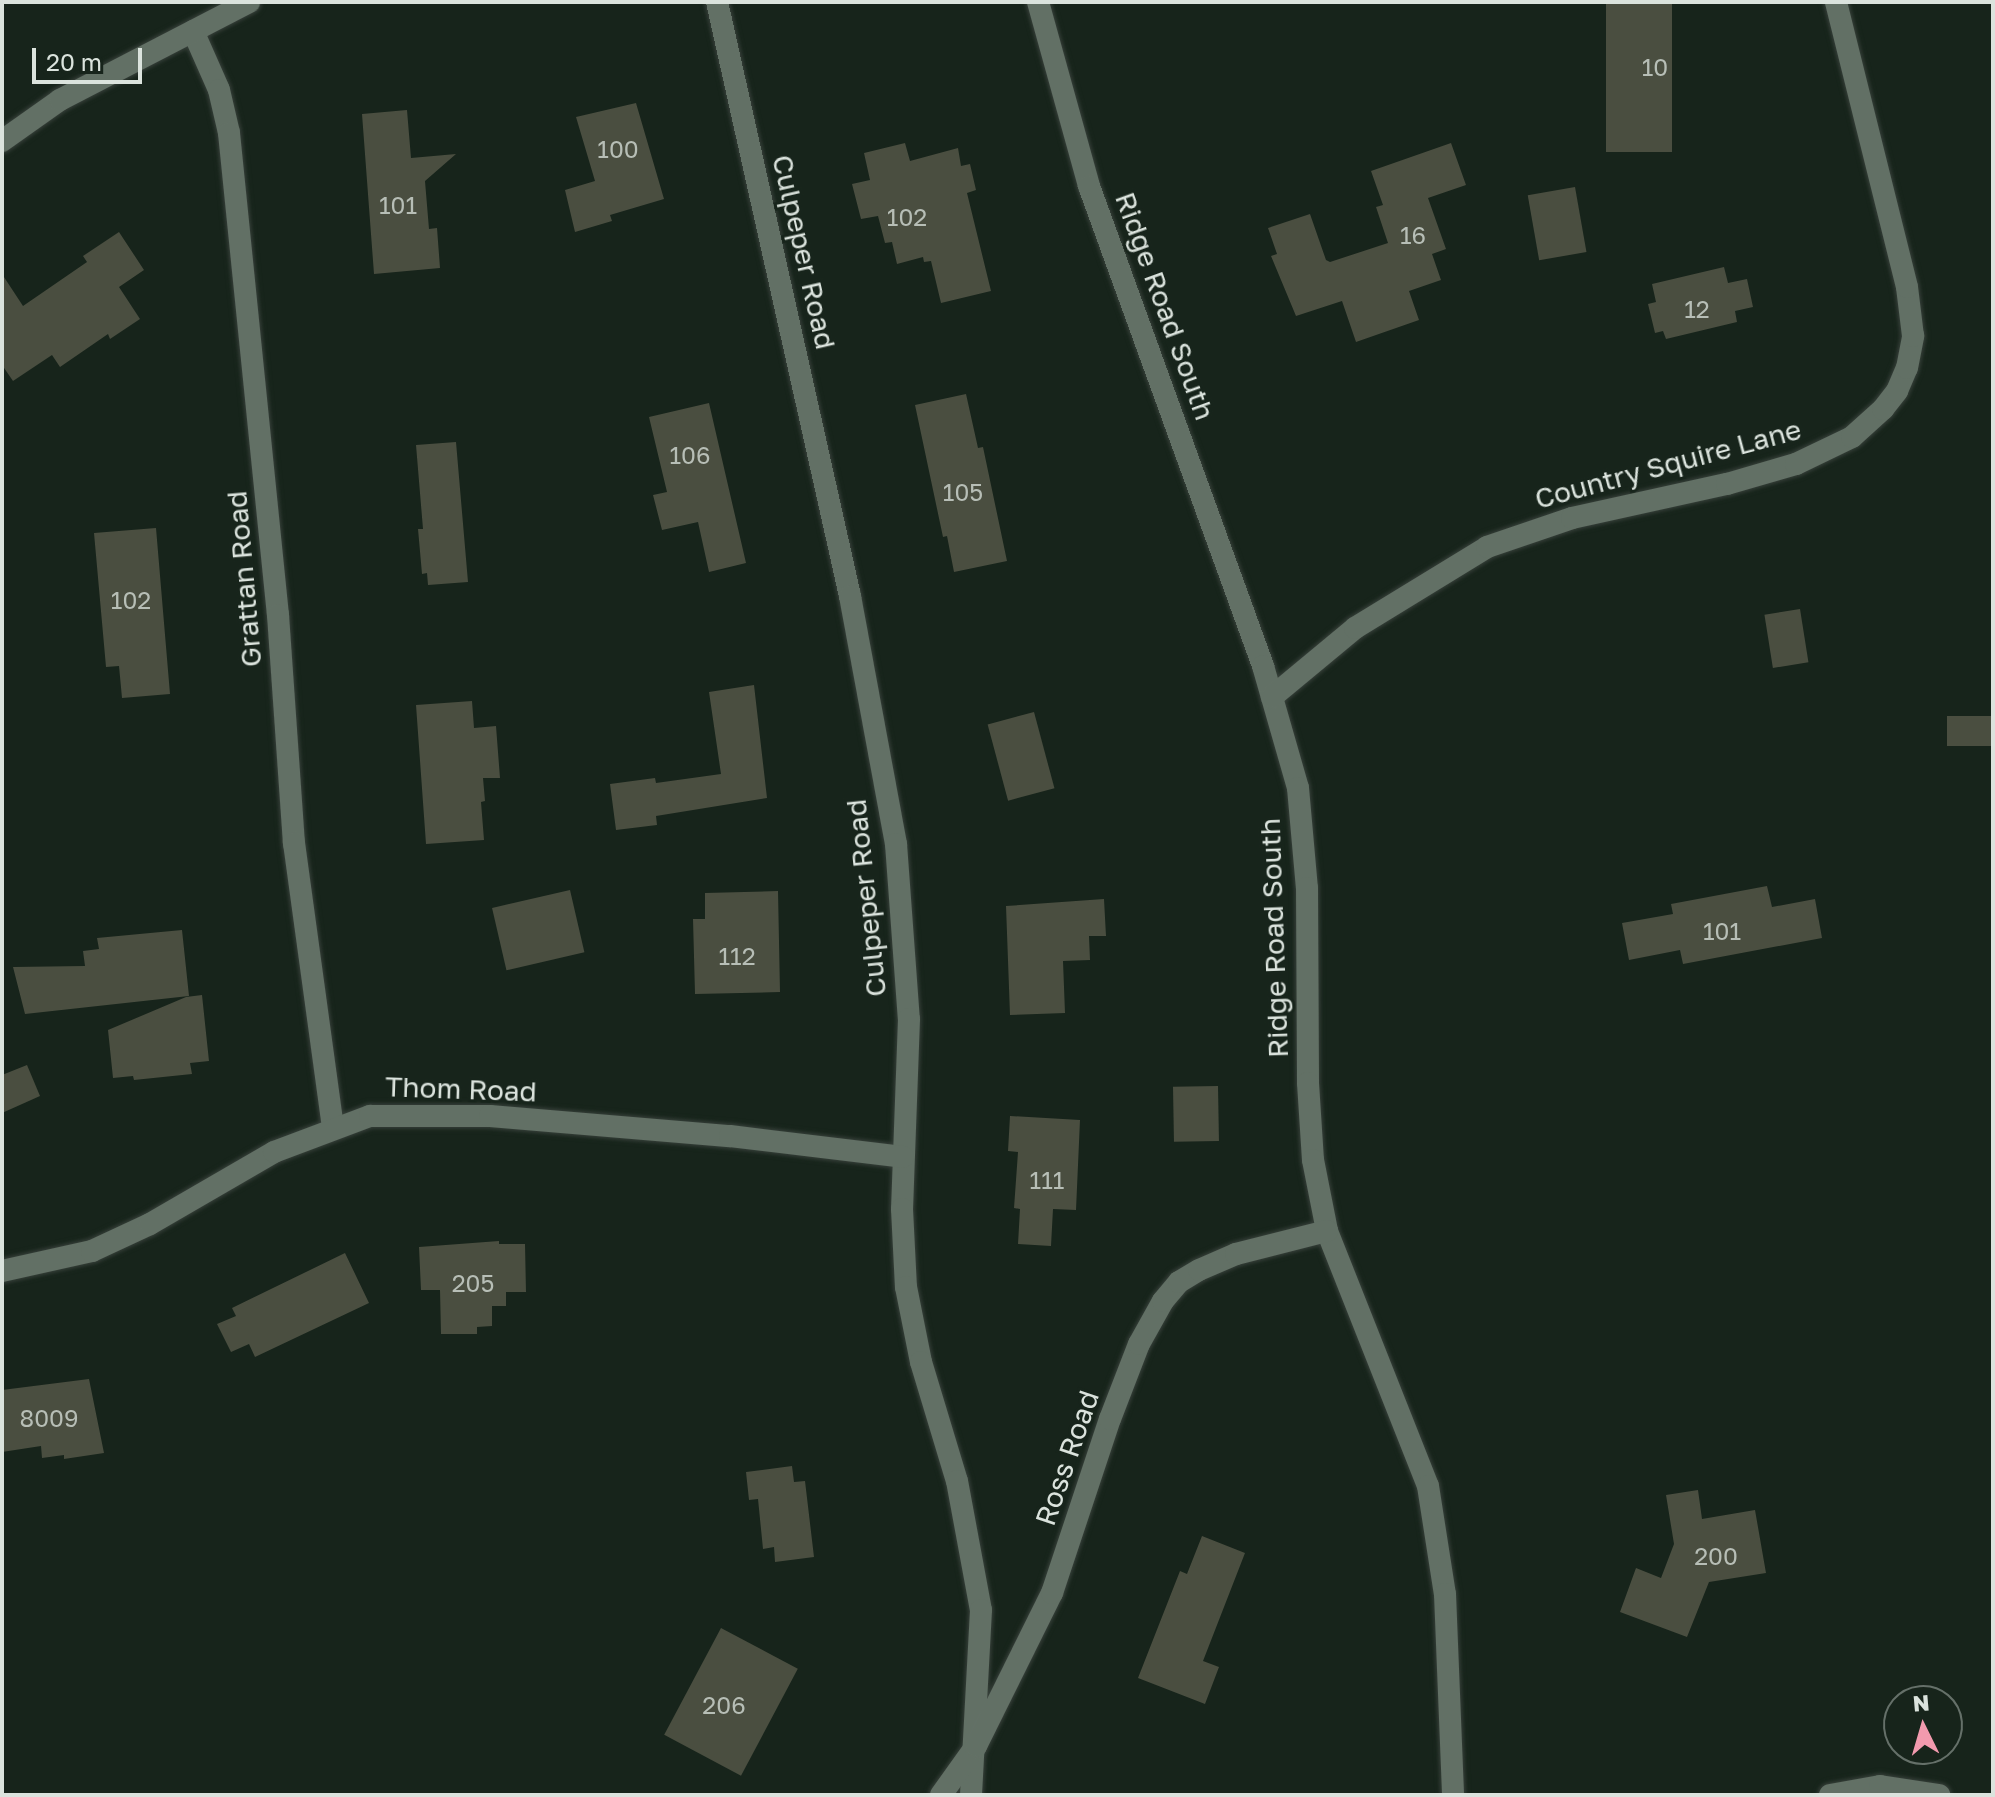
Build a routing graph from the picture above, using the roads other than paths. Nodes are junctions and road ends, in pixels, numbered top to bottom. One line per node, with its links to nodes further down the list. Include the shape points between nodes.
1 (249, 2): 5 (street)
2 (717, 2): 9 (street, Culpeper Road, via 850,596 896,844 909,1019)
3 (1038, 2): 7 (street, Ridge Road South, via 1089,186)
4 (1836, 2): 7 (street, Country Squire Lane, via 1907,287 1913,336 1907,368 1883,409 1852,437 1796,464 1572,518 1487,547 1355,628)
5 (193, 31): 6 (street, via 60,100); 8 (street, Grattan Road, via 219,90 240,218 294,843)
6 (2, 141)
7 (1272, 697): 10 (street, Ridge Road South, via 1298,788 1307,888 1313,1160)
8 (333, 1128): 9 (street, Thom Road, via 383,1115 490,1116); 11 (street, Thom Road, via 274,1152 92,1251)
9 (903, 1157): 12 (street, Culpeper Road, via 906,1287 921,1362 957,1481 981,1610)
10 (1327, 1231): 12 (street, Ross Road, via 1236,1254 1179,1282 1163,1301 1139,1344 1110,1419 1052,1593); 15 (street, Ridge Road South, via 1428,1486 1445,1594)
11 (2, 1271)
12 (976, 1746): 13 (street, Ross Road); 14 (street, Culpeper Road)
13 (941, 1795)
14 (971, 1795)
15 (1453, 1795)
16 (1830, 1795): 17 (street, via 1880,1786)
17 (1939, 1795)

